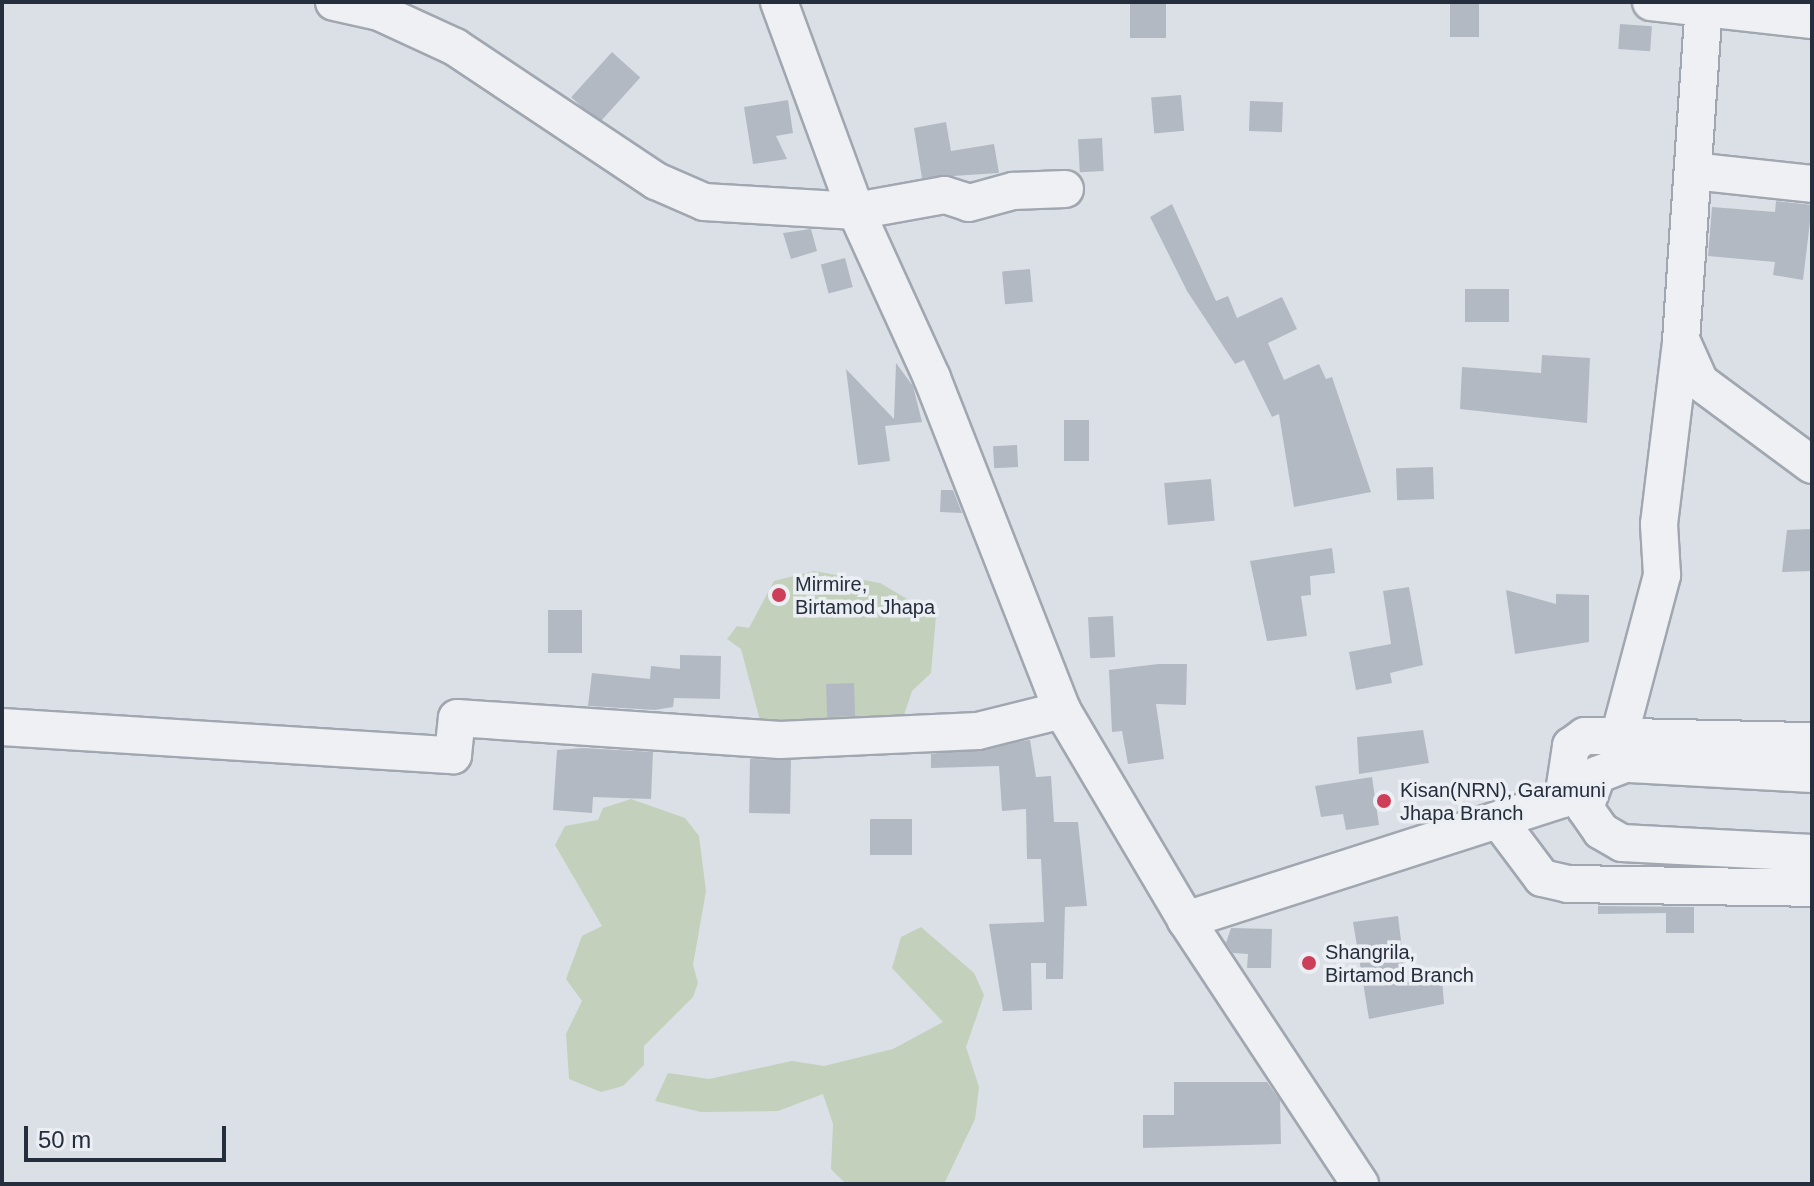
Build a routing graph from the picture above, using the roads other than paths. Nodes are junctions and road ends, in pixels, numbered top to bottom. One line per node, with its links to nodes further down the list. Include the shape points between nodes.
1 (334, 2): 9 (street, via 379,12 455,47 656,181 704,202)
2 (779, 2): 9 (street)
3 (1651, 2): 4 (street)
4 (1704, 7): 5 (street); 6 (street)
5 (1812, 20)
6 (1693, 171): 7 (street); 10 (street)
7 (1812, 184)
8 (1065, 189): 9 (street, via 1013,191 969,203 945,195)
9 (856, 211): 12 (street, via 932,378)
10 (1681, 341): 11 (street, via 1700,382); 14 (street, via 1659,524 1662,575)
11 (1812, 465)
12 (1062, 710): 13 (street, via 978,731 780,740 457,718 453,755); 20 (street)
13 (2, 727)
14 (1619, 737): 15 (street); 17 (street, via 1578,741 1571,746 1563,799)
15 (1812, 741)
16 (1812, 774): 18 (street, via 1625,764 1597,775 1585,808 1601,831 1622,843)
17 (1500, 822): 19 (street, via 1542,878 1568,884); 20 (street, via 1405,845)
18 (1812, 853)
19 (1812, 888)
20 (1186, 920): 21 (street)
21 (1360, 1184)

